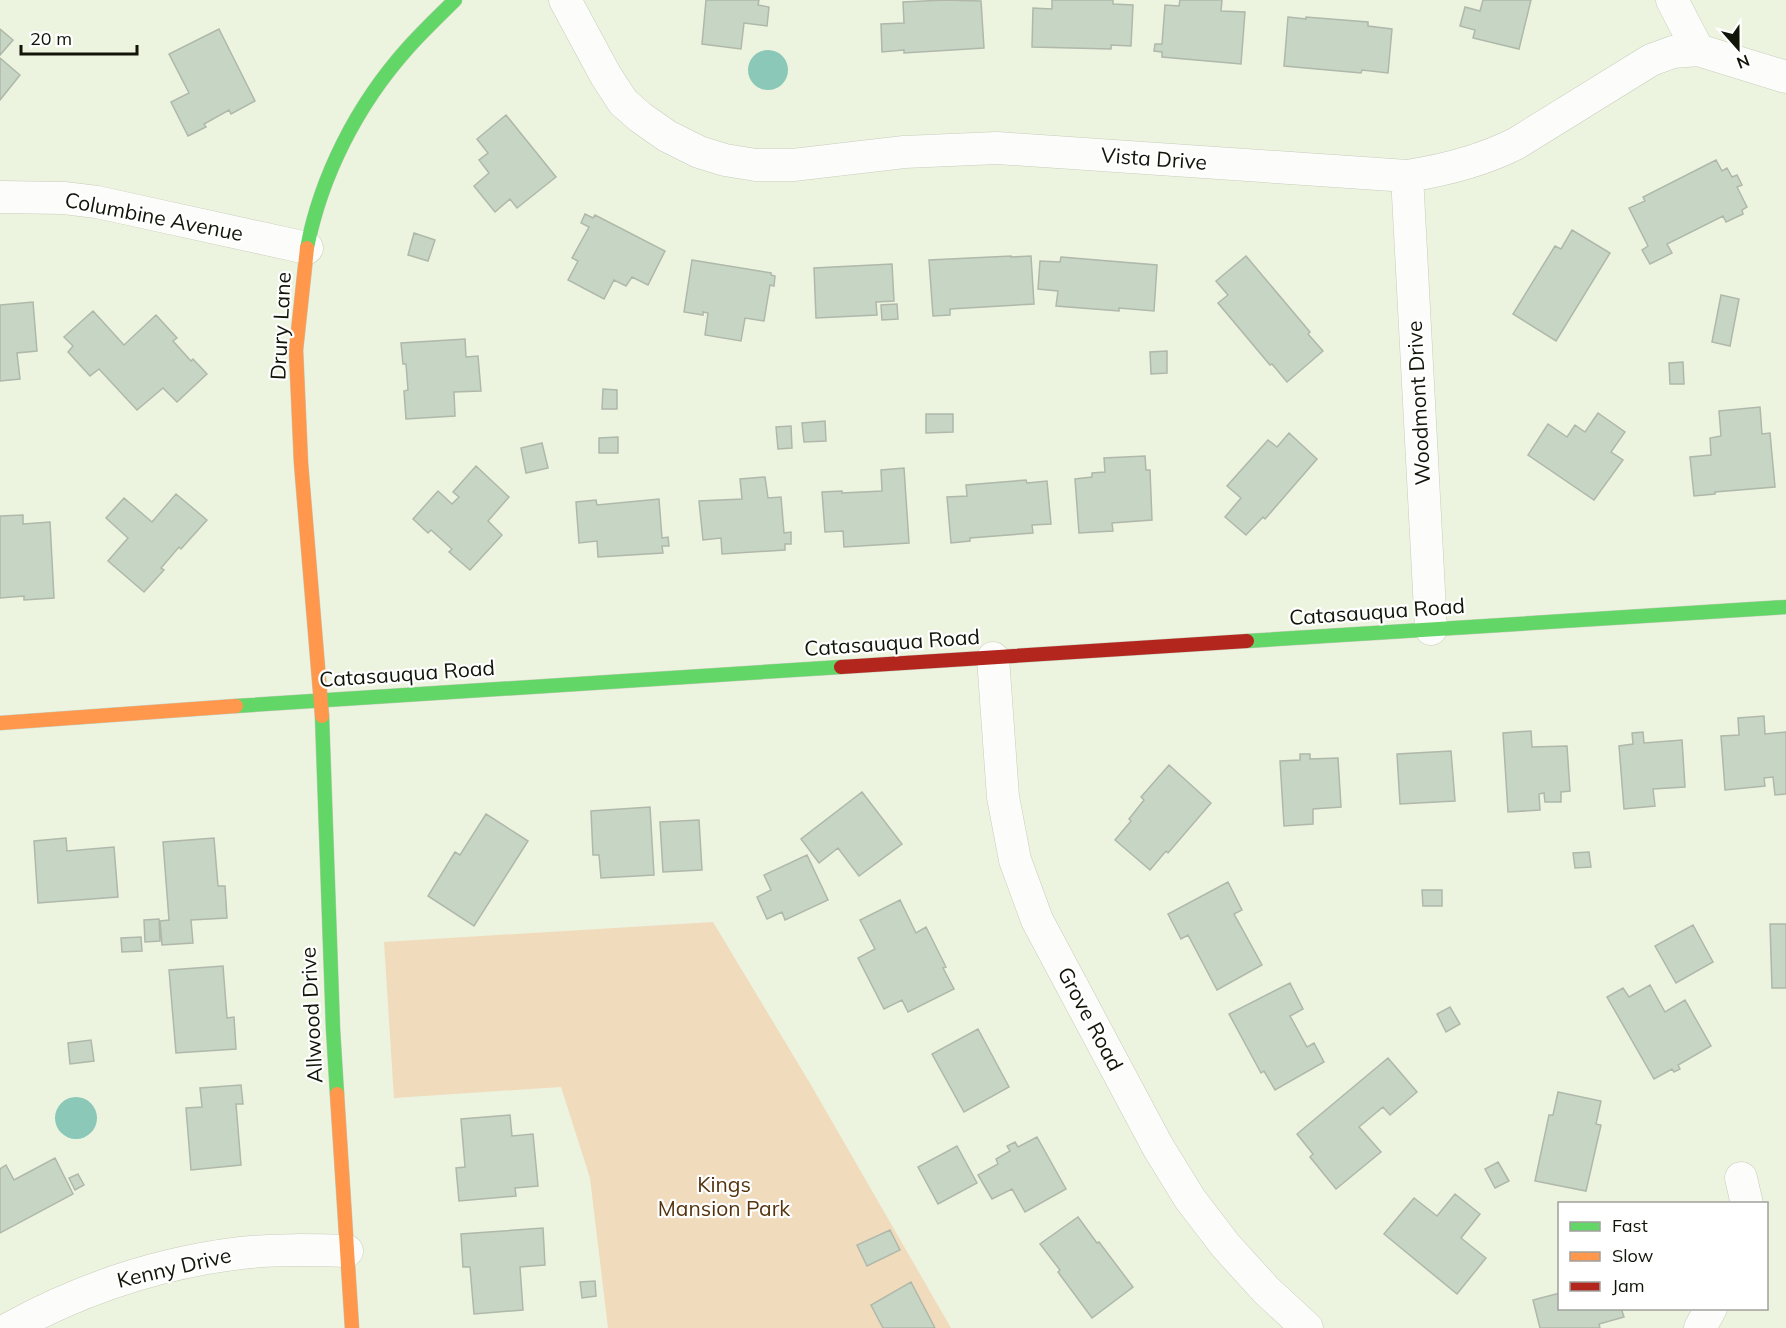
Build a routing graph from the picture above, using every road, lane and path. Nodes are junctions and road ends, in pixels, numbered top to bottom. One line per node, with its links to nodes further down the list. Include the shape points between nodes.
1 (455, 0): 8 (street, Drury Lane, via 406,50 346,137 325,185)
2 (565, 0): 6 (street, Vista Drive, via 623,102 667,136 725,160 793,165 904,152 997,148)
3 (1672, 0): 4 (street)
4 (1698, 50): 5 (street, Vista Drive); 6 (street, Vista Drive, via 1673,51 1651,60 1497,153 1443,171)
5 (1786, 77)
6 (1407, 177): 10 (street, Woodmont Drive)
7 (0, 197): 8 (street, Columbine Avenue, via 97,202)
8 (307, 248): 12 (street, Drury Lane, via 296,350)
9 (1786, 607): 10 (street, Catasauqua Road)
10 (1431, 629): 11 (street, Catasauqua Road)
11 (993, 658): 12 (street, Catasauqua Road); 18 (street, Grove Road, via 1003,797 1015,860 1037,920 1158,1148 1190,1198 1226,1246)
12 (321, 700): 13 (street, Catasauqua Road); 14 (street, Allwood Drive, via 333,1029)
13 (0, 723)
14 (347, 1251): 16 (street, Kenny Drive, via 274,1251 190,1260 90,1289); 17 (street, Allwood Drive)
15 (1711, 1310): 19 (street)
16 (10, 1328)
17 (352, 1328)
18 (1306, 1328)
19 (1700, 1328)

